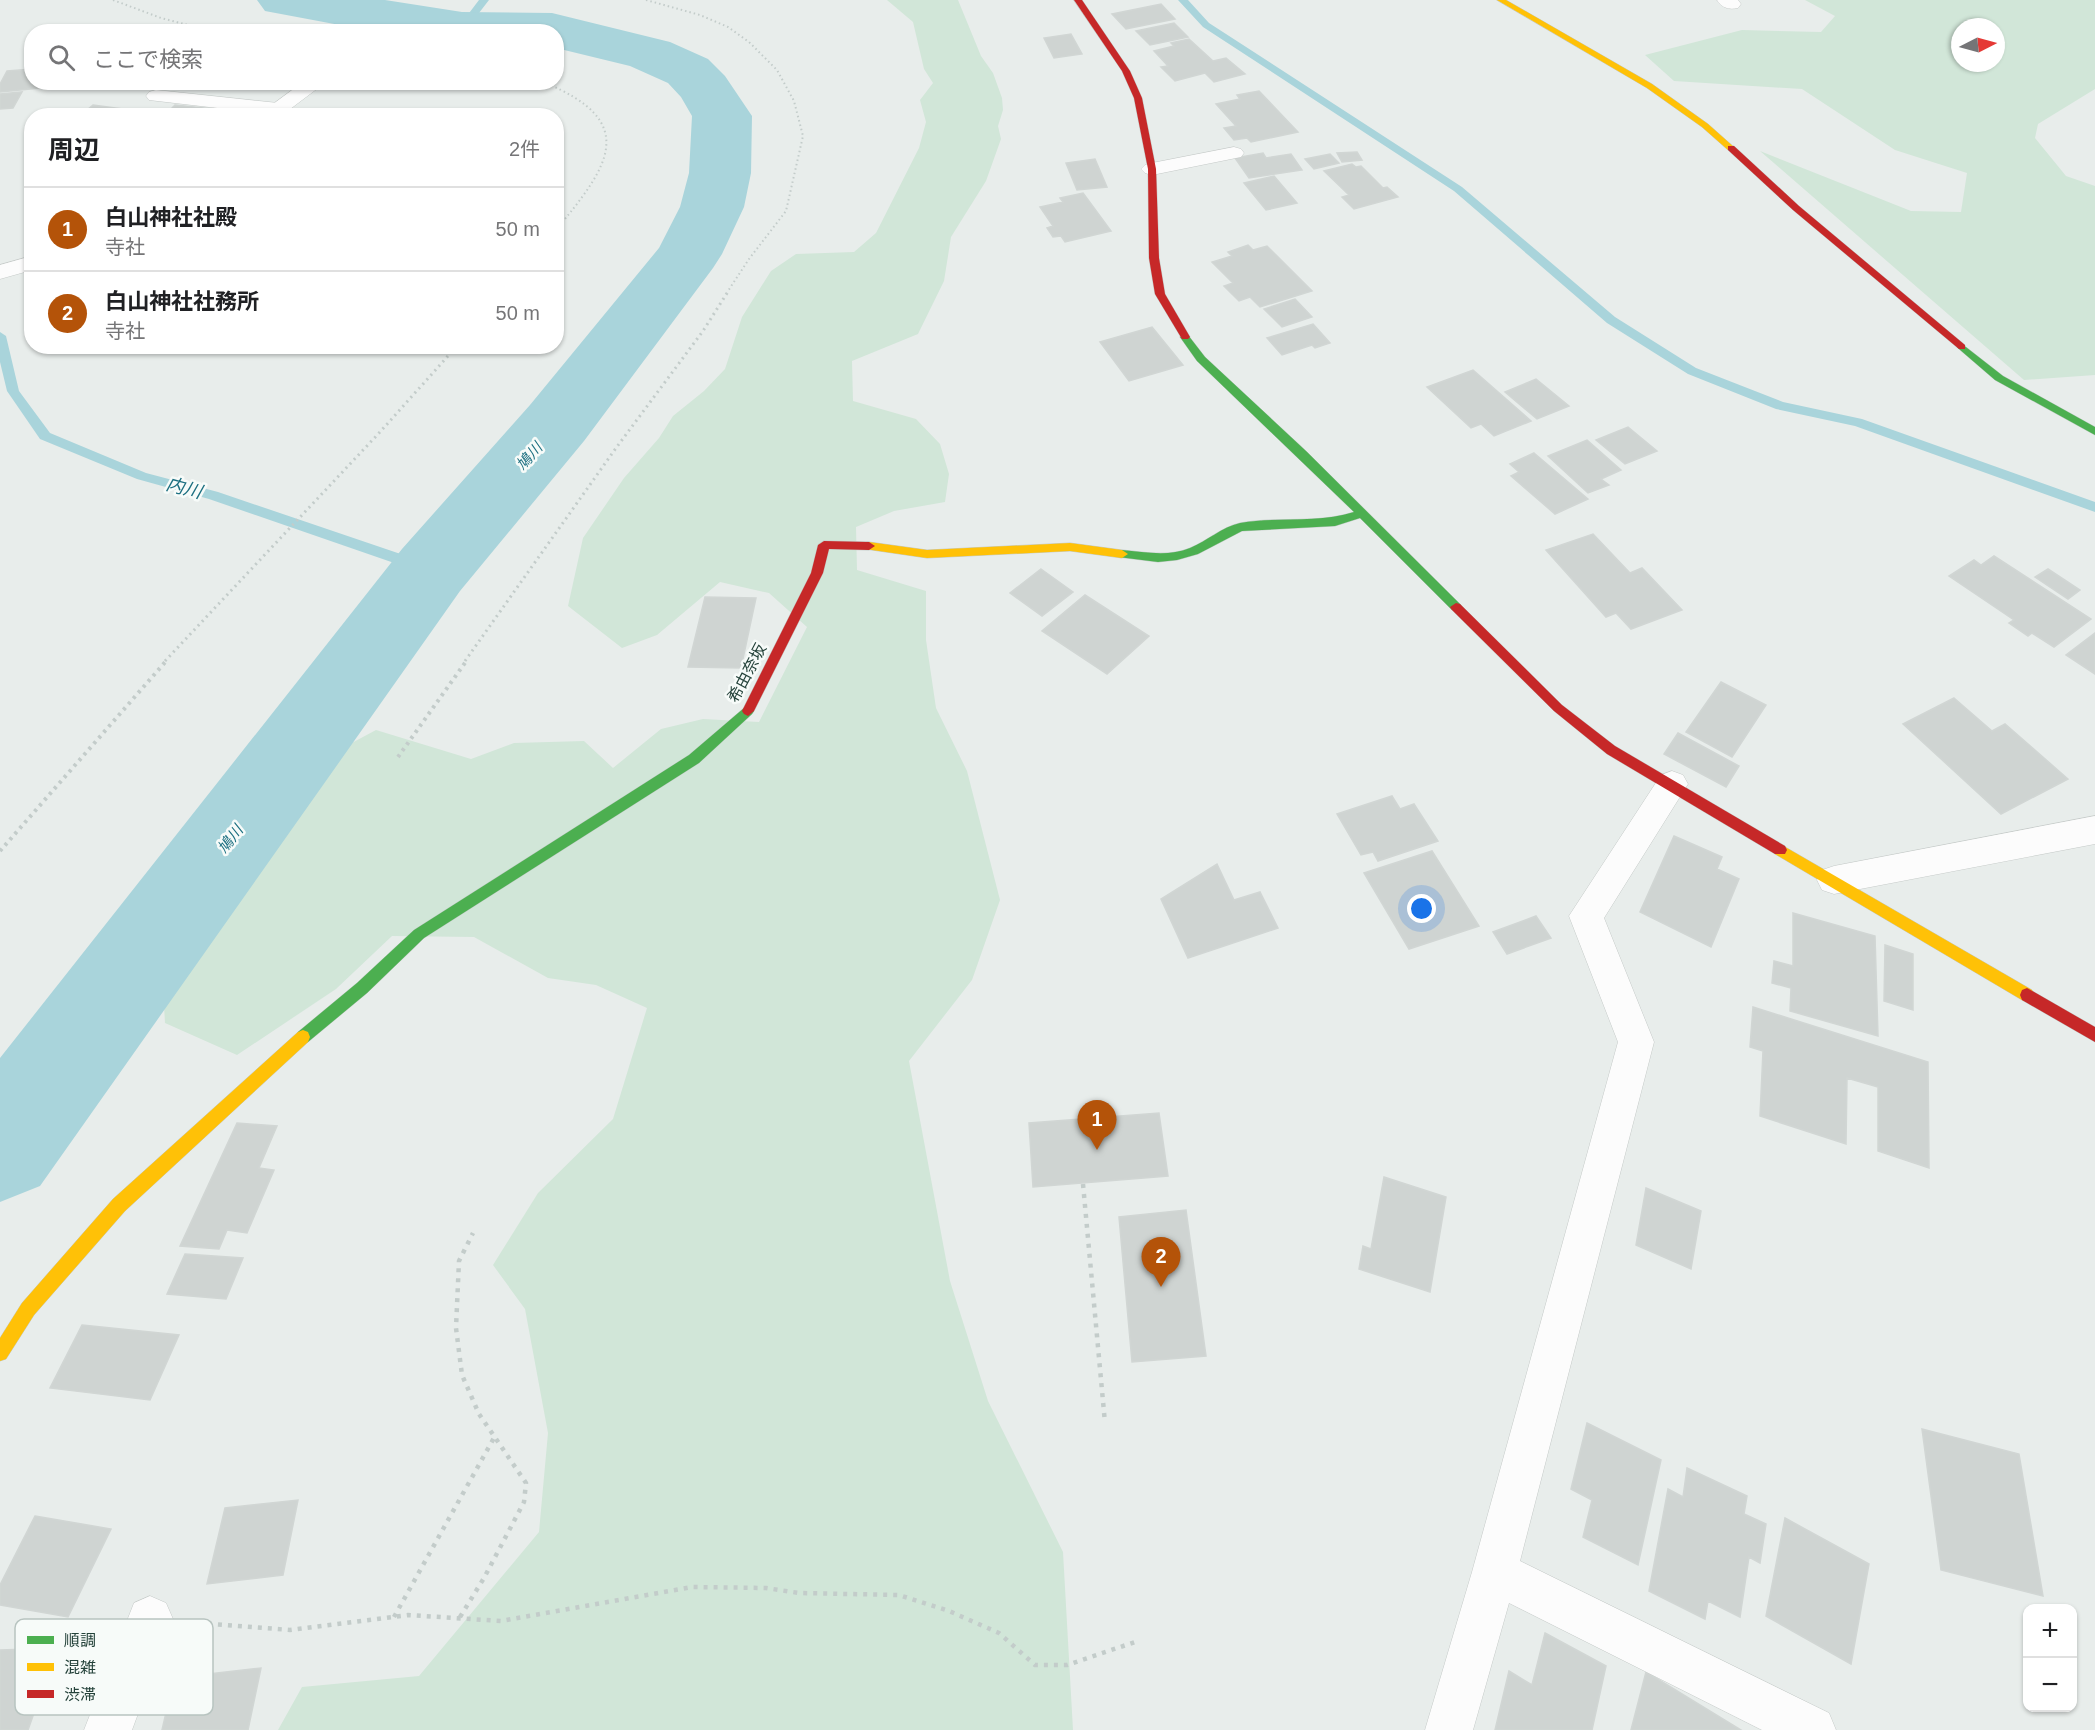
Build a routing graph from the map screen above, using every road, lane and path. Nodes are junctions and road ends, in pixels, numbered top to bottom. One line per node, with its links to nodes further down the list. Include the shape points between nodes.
1 (113, 0): 5 (path)
2 (646, 0): 19 (path, via 728,27 777,70 794,101 803,136 786,211)
3 (1078, 0): 12 (street, via 1126,71 1138,99)
4 (1501, 0): 17 (street, via 1638,77 1699,119 1796,208 1999,378)
5 (184, 24)
6 (305, 90): 10 (street)
7 (563, 90): 13 (path, via 587,104 600,120 608,149 598,176)
8 (156, 96): 9 (street)
9 (243, 108)
10 (278, 108)
11 (1234, 153): 12 (street)
12 (1152, 168): 18 (street, via 1155,267 1160,294 1179,329 1201,359)
13 (564, 220)
14 (24, 264): 15 (street)
15 (0, 272)
16 (450, 354): 22 (path, via 197,626)
17 (2095, 432)
18 (1361, 514): 20 (street, via 1558,708 1611,750); 27 (street, 希由奈坂, via 1335,522 1240,527 1194,551 1158,558 1070,547 927,554 872,546 824,545 817,573 747,713 694,759 419,933 119,1205 28,1309)
19 (398, 757)
20 (1672, 784): 23 (street); 30 (street, via 1586,916 1636,1042)
21 (2095, 830): 23 (street)
22 (0, 851)
23 (1834, 880): 24 (street)
24 (2095, 1035)
25 (1083, 1184): 28 (path)
26 (473, 1233): 29 (path, via 459,1261 456,1328 462,1375 479,1414)
27 (0, 1353)
28 (1104, 1423)
29 (495, 1436): 31 (path); 32 (path, via 526,1483 524,1502)
30 (1495, 1572): 37 (street); 38 (street)
31 (394, 1617): 32 (path); 33 (path, via 290,1630)
32 (460, 1617): 34 (path, via 501,1621 692,1587 766,1588 799,1593 900,1595 999,1633 1035,1665 1067,1665)
33 (213, 1624)
34 (1138, 1641)
35 (114, 1715): 36 (street)
36 (108, 1730)
37 (1449, 1730)
38 (1812, 1730)

